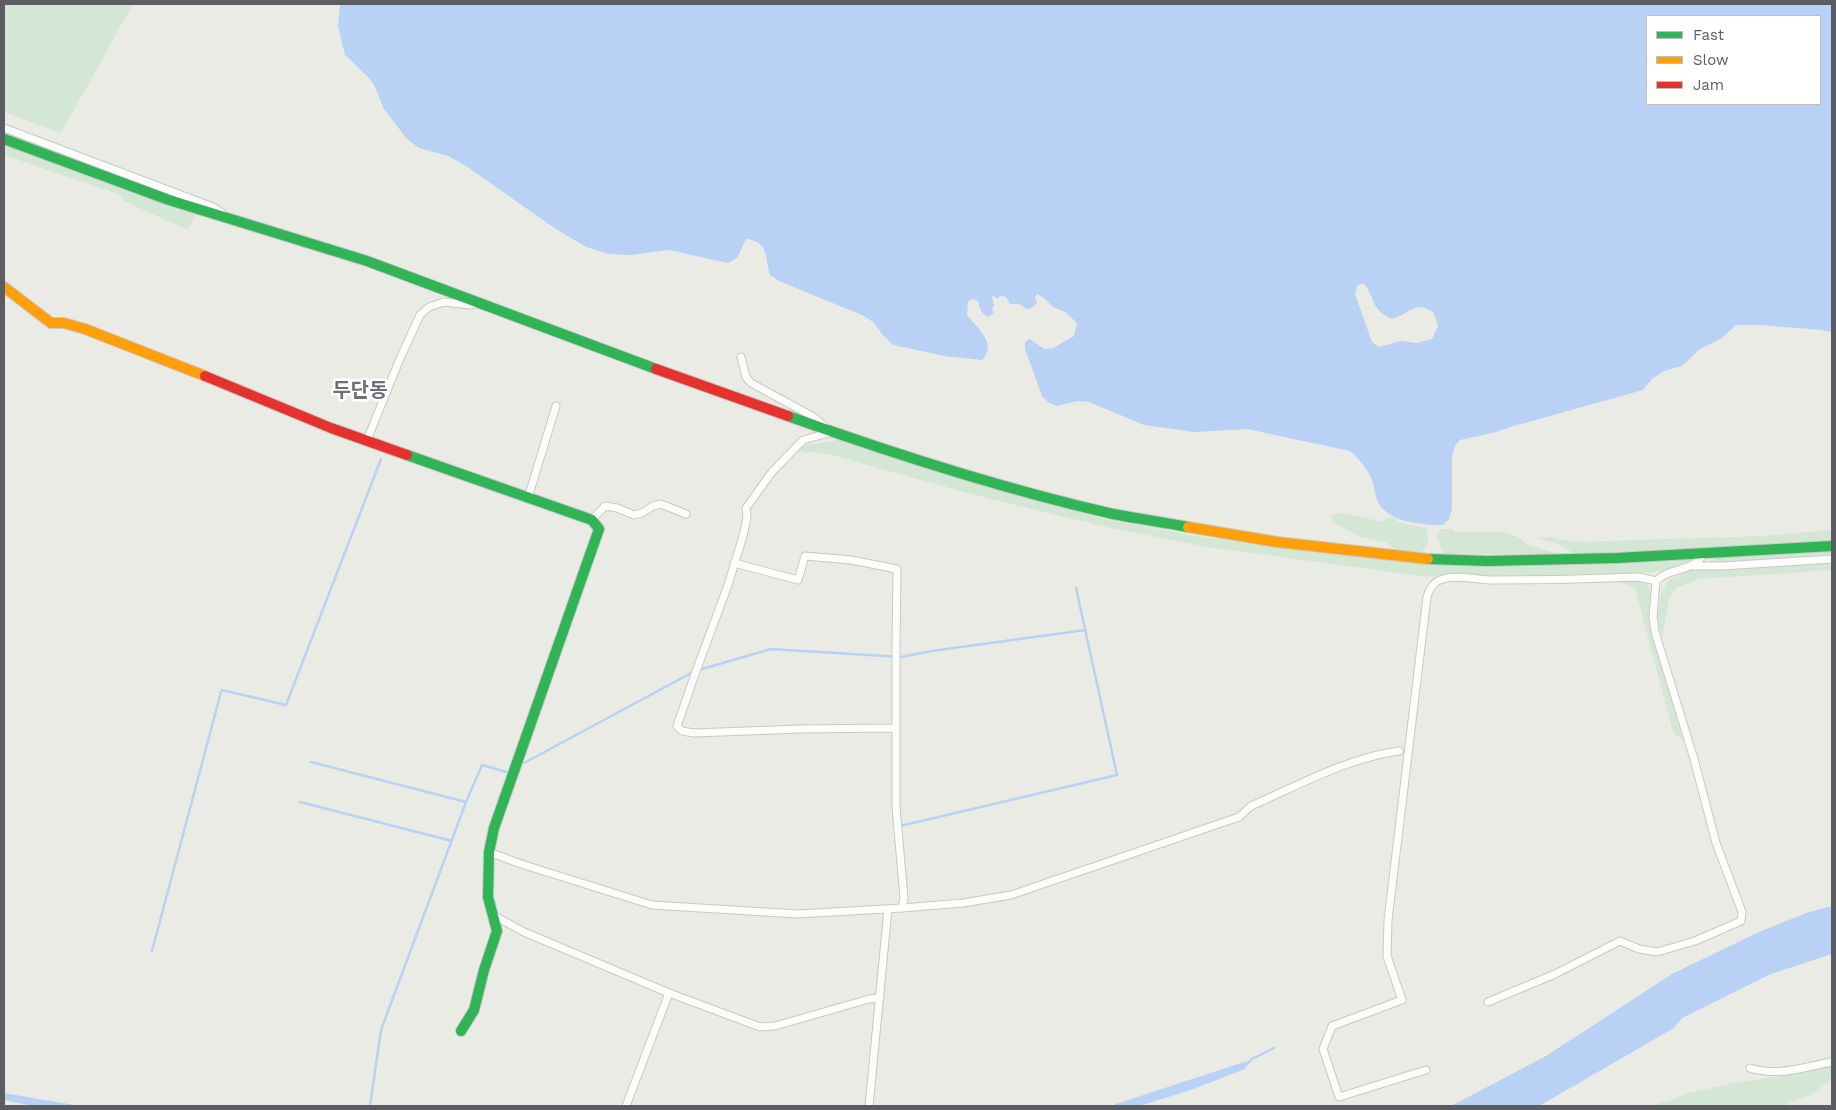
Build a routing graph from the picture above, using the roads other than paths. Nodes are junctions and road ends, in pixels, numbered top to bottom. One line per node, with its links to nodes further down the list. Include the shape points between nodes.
1 (4, 128): 3 (street, via 213,207)
2 (4, 139): 3 (street, via 169,200)
3 (228, 218): 5 (street, via 316,244)
4 (4, 287): 9 (street, via 51,323 85,329)
5 (479, 302): 8 (street); 9 (street, via 471,305 444,302 429,307 420,315)
6 (741, 357): 8 (street, via 746,377 751,383 812,416)
7 (556, 406): 10 (street)
8 (832, 432): 14 (street, via 966,476 1055,500 1115,514 1277,542 1432,559 1488,561); 16 (street, via 803,440 758,491 746,508 747,518)
9 (367, 440): 10 (street)
10 (528, 498): 12 (street)
11 (686, 514): 12 (street, via 661,504 634,515 605,506)
12 (592, 520): 21 (street, via 599,529 596,540)
13 (1832, 546): 14 (street)
14 (1705, 553): 17 (street)
15 (1832, 559): 17 (street)
16 (734, 563): 19 (street, via 798,580 805,556 897,569); 19 (street, via 678,722 679,729 694,734)
17 (1693, 566): 18 (street)
18 (1656, 581): 27 (street, via 1655,632 1716,843 1742,912 1741,921 1695,941 1657,952 1620,941 1555,974); 31 (street, via 1639,577 1452,578 1440,579 1429,590 1388,920 1386,956 1402,1000 1332,1026 1323,1049 1339,1097)
19 (896, 728): 22 (street, via 896,806 904,898)
20 (1399, 751): 22 (street, via 1354,762 1251,806 1239,817 1012,894 963,903)
21 (488, 852): 23 (street, via 652,904 798,914); 24 (street, via 488,897)
22 (902, 908): 23 (street)
23 (888, 909): 26 (street)
24 (493, 915): 25 (street, via 524,932); 28 (street, via 497,931 474,1010)
25 (669, 993): 26 (street, via 760,1027 775,1026); 32 (street)
26 (880, 998): 33 (street)
27 (1488, 1002)
28 (461, 1031)
29 (1832, 1062): 30 (street, via 1776,1073)
30 (1750, 1068)
31 (1426, 1070)
32 (626, 1106)
33 (869, 1106)

